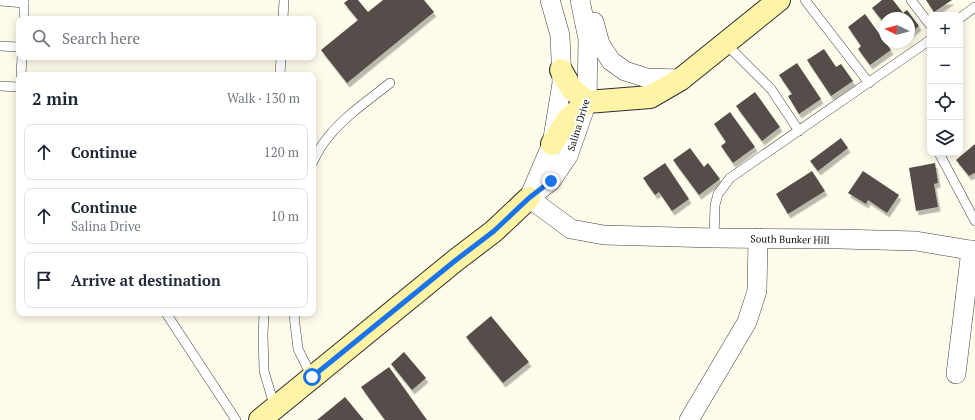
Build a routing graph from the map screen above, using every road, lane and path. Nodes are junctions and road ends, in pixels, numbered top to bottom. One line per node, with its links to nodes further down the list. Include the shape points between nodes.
1 (284, 0): 12 (lane)
2 (550, 0): 21 (street, Salina Drive, via 560,35)
3 (580, 0): 29 (street, Salina Drive, via 588,38)
4 (584, 0): 24 (street, via 595,23 600,44 611,61 625,71 647,78)
5 (779, 0): 16 (street)
6 (805, 0): 26 (lane)
7 (911, 0): 14 (lane)
8 (0, 1): 9 (lane)
9 (24, 1): 11 (lane)
10 (975, 7): 13 (lane)
11 (24, 16)
12 (283, 16)
13 (963, 16)
14 (927, 21)
15 (927, 42): 26 (lane)
16 (725, 43): 24 (street); 30 (lane, via 771,89)
17 (0, 46): 18 (lane)
18 (16, 47)
19 (22, 60): 22 (lane)
20 (281, 60): 23 (lane)
21 (561, 70): 29 (street, via 572,88); 31 (street, Salina Drive, via 562,83)
22 (21, 72)
23 (280, 72)
24 (681, 79): 29 (street, via 650,97)
25 (390, 83): 32 (lane, via 342,121 328,136)
26 (869, 83): 30 (lane)
27 (0, 86): 28 (lane)
28 (16, 87)
29 (587, 102): 31 (street, via 568,119); 34 (street, Salina Drive, via 568,156 551,181)
30 (799, 131): 36 (lane, via 730,178 718,194 715,205)
31 (552, 144): 34 (street, Salina Drive)
32 (316, 156)
33 (941, 156): 35 (lane)
34 (529, 198): 36 (street, South Bunker Hill, via 571,229 604,235); 43 (street, via 494,231)
35 (975, 221)
36 (714, 238): 37 (street, South Bunker Hill)
37 (758, 238): 38 (street, South Bunker Hill, via 916,242); 46 (street, via 757,291 747,322)
38 (973, 250): 42 (street)
39 (168, 316): 45 (lane)
40 (264, 316): 44 (lane)
41 (294, 316): 43 (lane, via 298,349)
42 (956, 374)
43 (312, 377): 44 (street)
44 (267, 414)
45 (236, 420)
46 (689, 420)

